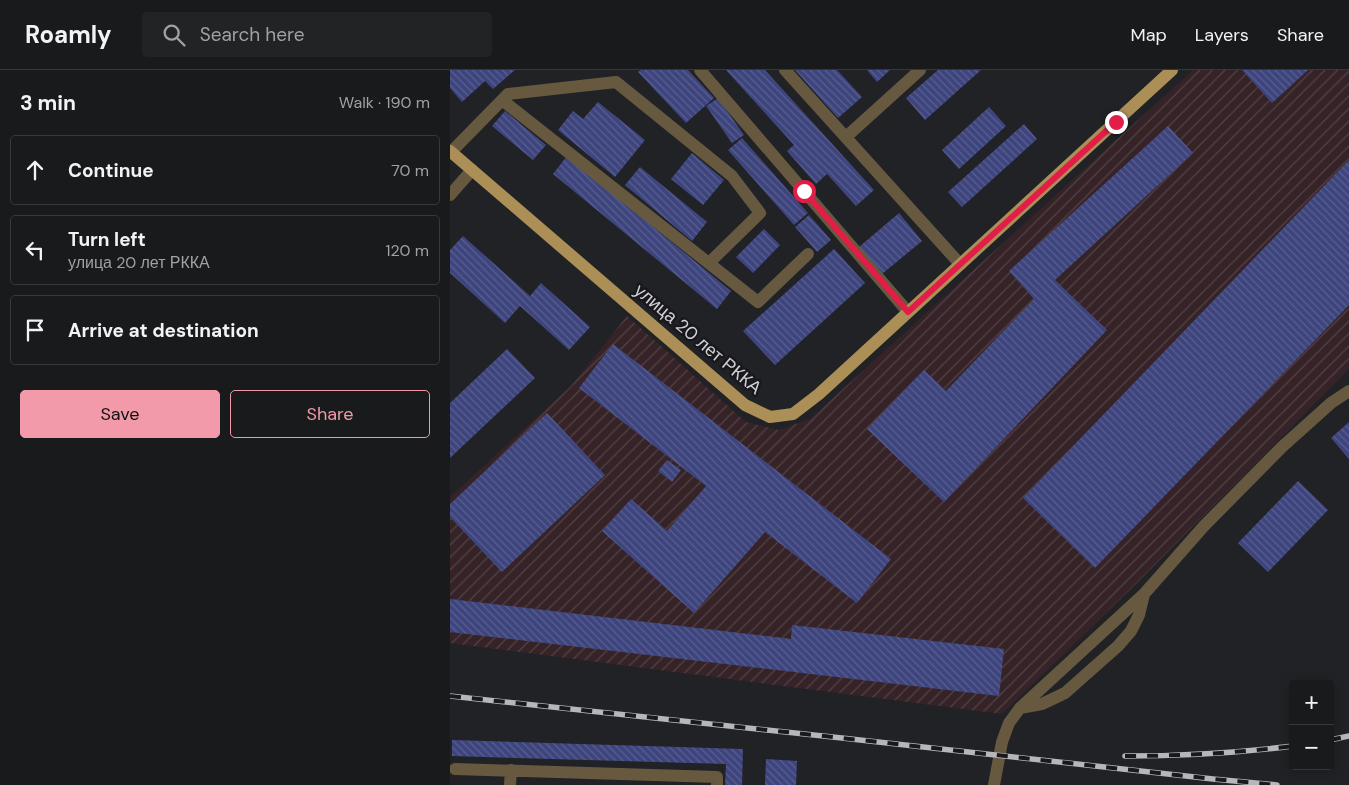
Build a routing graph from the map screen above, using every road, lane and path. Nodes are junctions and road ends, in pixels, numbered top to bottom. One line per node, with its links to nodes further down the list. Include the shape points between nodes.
1 (700, 70): 13 (street)
2 (785, 70): 6 (street)
3 (920, 70): 6 (street)
4 (1172, 70): 12 (main road, улица 20 лет РККА)
5 (502, 100): 7 (street); 11 (street); 11 (street, via 508,94 616,82 732,176 760,213)
6 (846, 137): 12 (street)
7 (451, 151): 8 (main road, улица 20 лет РККА)
8 (472, 170): 9 (street); 13 (main road, улица 20 лет РККА, via 745,405 770,417 793,414)
9 (450, 195)
10 (808, 254): 11 (street, via 758,302)
11 (709, 263)
12 (960, 264): 13 (main road, улица 20 лет РККА)
13 (908, 312)
14 (1349, 391): 15 (street, via 1331,402 1282,446)
15 (1144, 594): 16 (street); 16 (street, via 1131,631 1100,663 1065,693 1042,704)
16 (1020, 708): 19 (street, via 1009,723 1002,742)
17 (455, 769): 18 (street)
18 (511, 770): 20 (street); 21 (street, via 717,777)
19 (994, 782)
20 (510, 785)
21 (717, 785)

